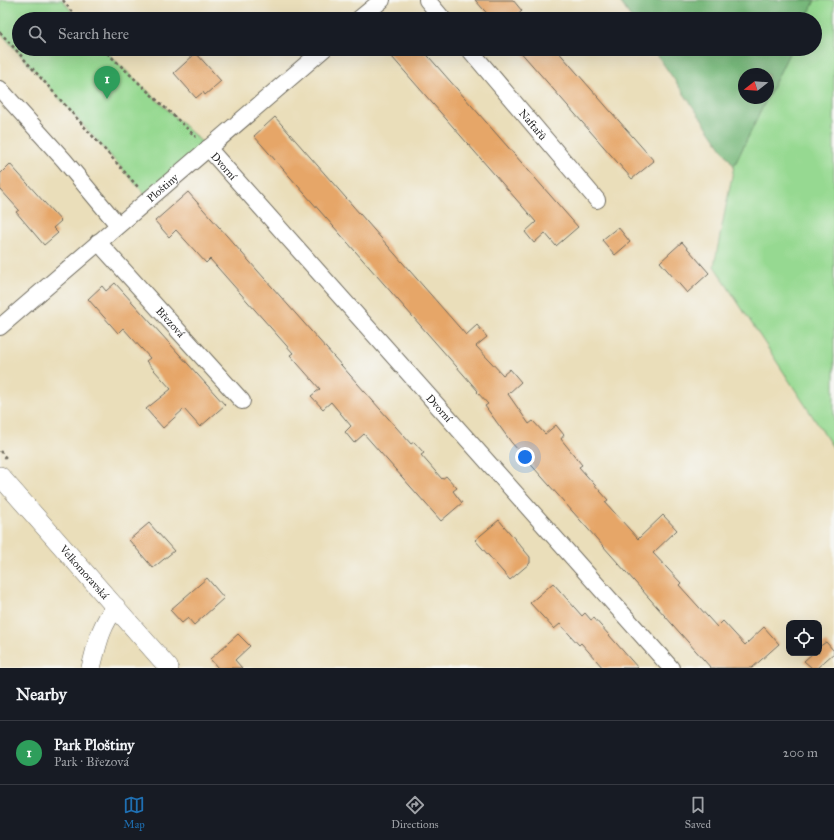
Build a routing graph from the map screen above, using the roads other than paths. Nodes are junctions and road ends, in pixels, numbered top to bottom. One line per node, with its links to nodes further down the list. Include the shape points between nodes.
1 (382, 0): 3 (street)
2 (427, 0): 4 (street)
3 (367, 12)
4 (437, 12)
5 (316, 56): 8 (street, Ploštiny)
6 (475, 56): 9 (street, Naftařů)
7 (0, 89): 10 (street)
8 (208, 148): 10 (street, Ploštiny); 18 (street, Dvorní)
9 (597, 200)
10 (118, 225): 11 (street, Ploštiny)
11 (98, 242): 12 (street, Ploštiny); 13 (street, Březová)
12 (0, 327)
13 (242, 401)
14 (0, 476): 15 (street, Velkomoravská)
15 (116, 607): 16 (street, via 101,631); 17 (street, Velkomoravská)
16 (91, 668)
17 (169, 668)
18 (671, 668)

